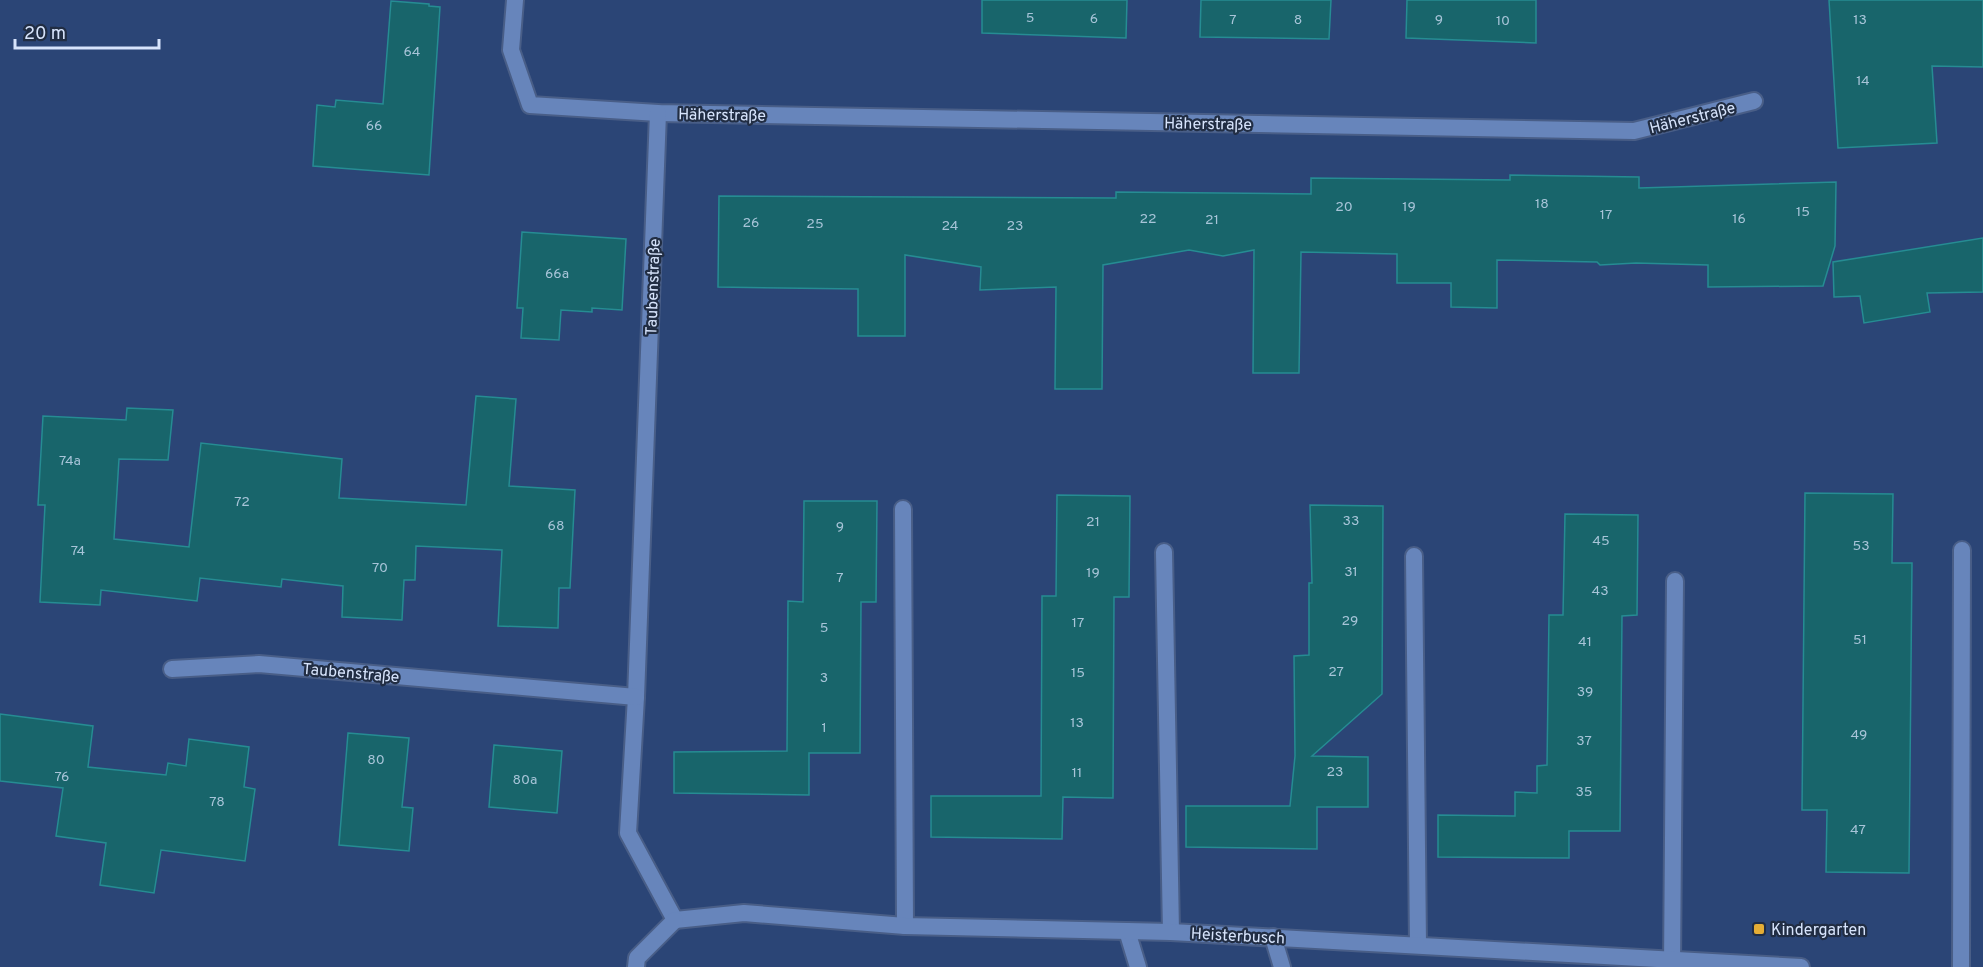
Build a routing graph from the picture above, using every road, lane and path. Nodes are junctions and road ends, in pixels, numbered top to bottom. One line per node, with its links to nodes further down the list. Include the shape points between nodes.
1 (515, 0): 3 (street, via 511,50 530,105)
2 (1754, 101): 3 (street, Häherstraße, via 1634,131)
3 (658, 113): 10 (street, Taubenstraße)
4 (903, 509): 12 (street)
5 (1962, 550): 22 (street)
6 (1164, 552): 14 (street)
7 (1414, 556): 16 (street)
8 (1675, 581): 17 (street)
9 (172, 669): 10 (street, Taubenstraße, via 259,664)
10 (636, 696): 11 (street, Taubenstraße, via 627,833)
11 (675, 920): 12 (street, Heisterbusch, via 744,913); 18 (street, via 638,958)
12 (905, 926): 13 (street, Heisterbusch)
13 (1127, 931): 14 (street, Heisterbusch); 19 (street)
14 (1171, 932): 15 (street, Heisterbusch)
15 (1273, 937): 16 (street, Heisterbusch); 20 (street)
16 (1418, 945): 17 (street, Heisterbusch)
17 (1671, 963): 21 (street, Heisterbusch)
18 (636, 967)
19 (1138, 967)
20 (1282, 967)
21 (1802, 967)
22 (1961, 967)

